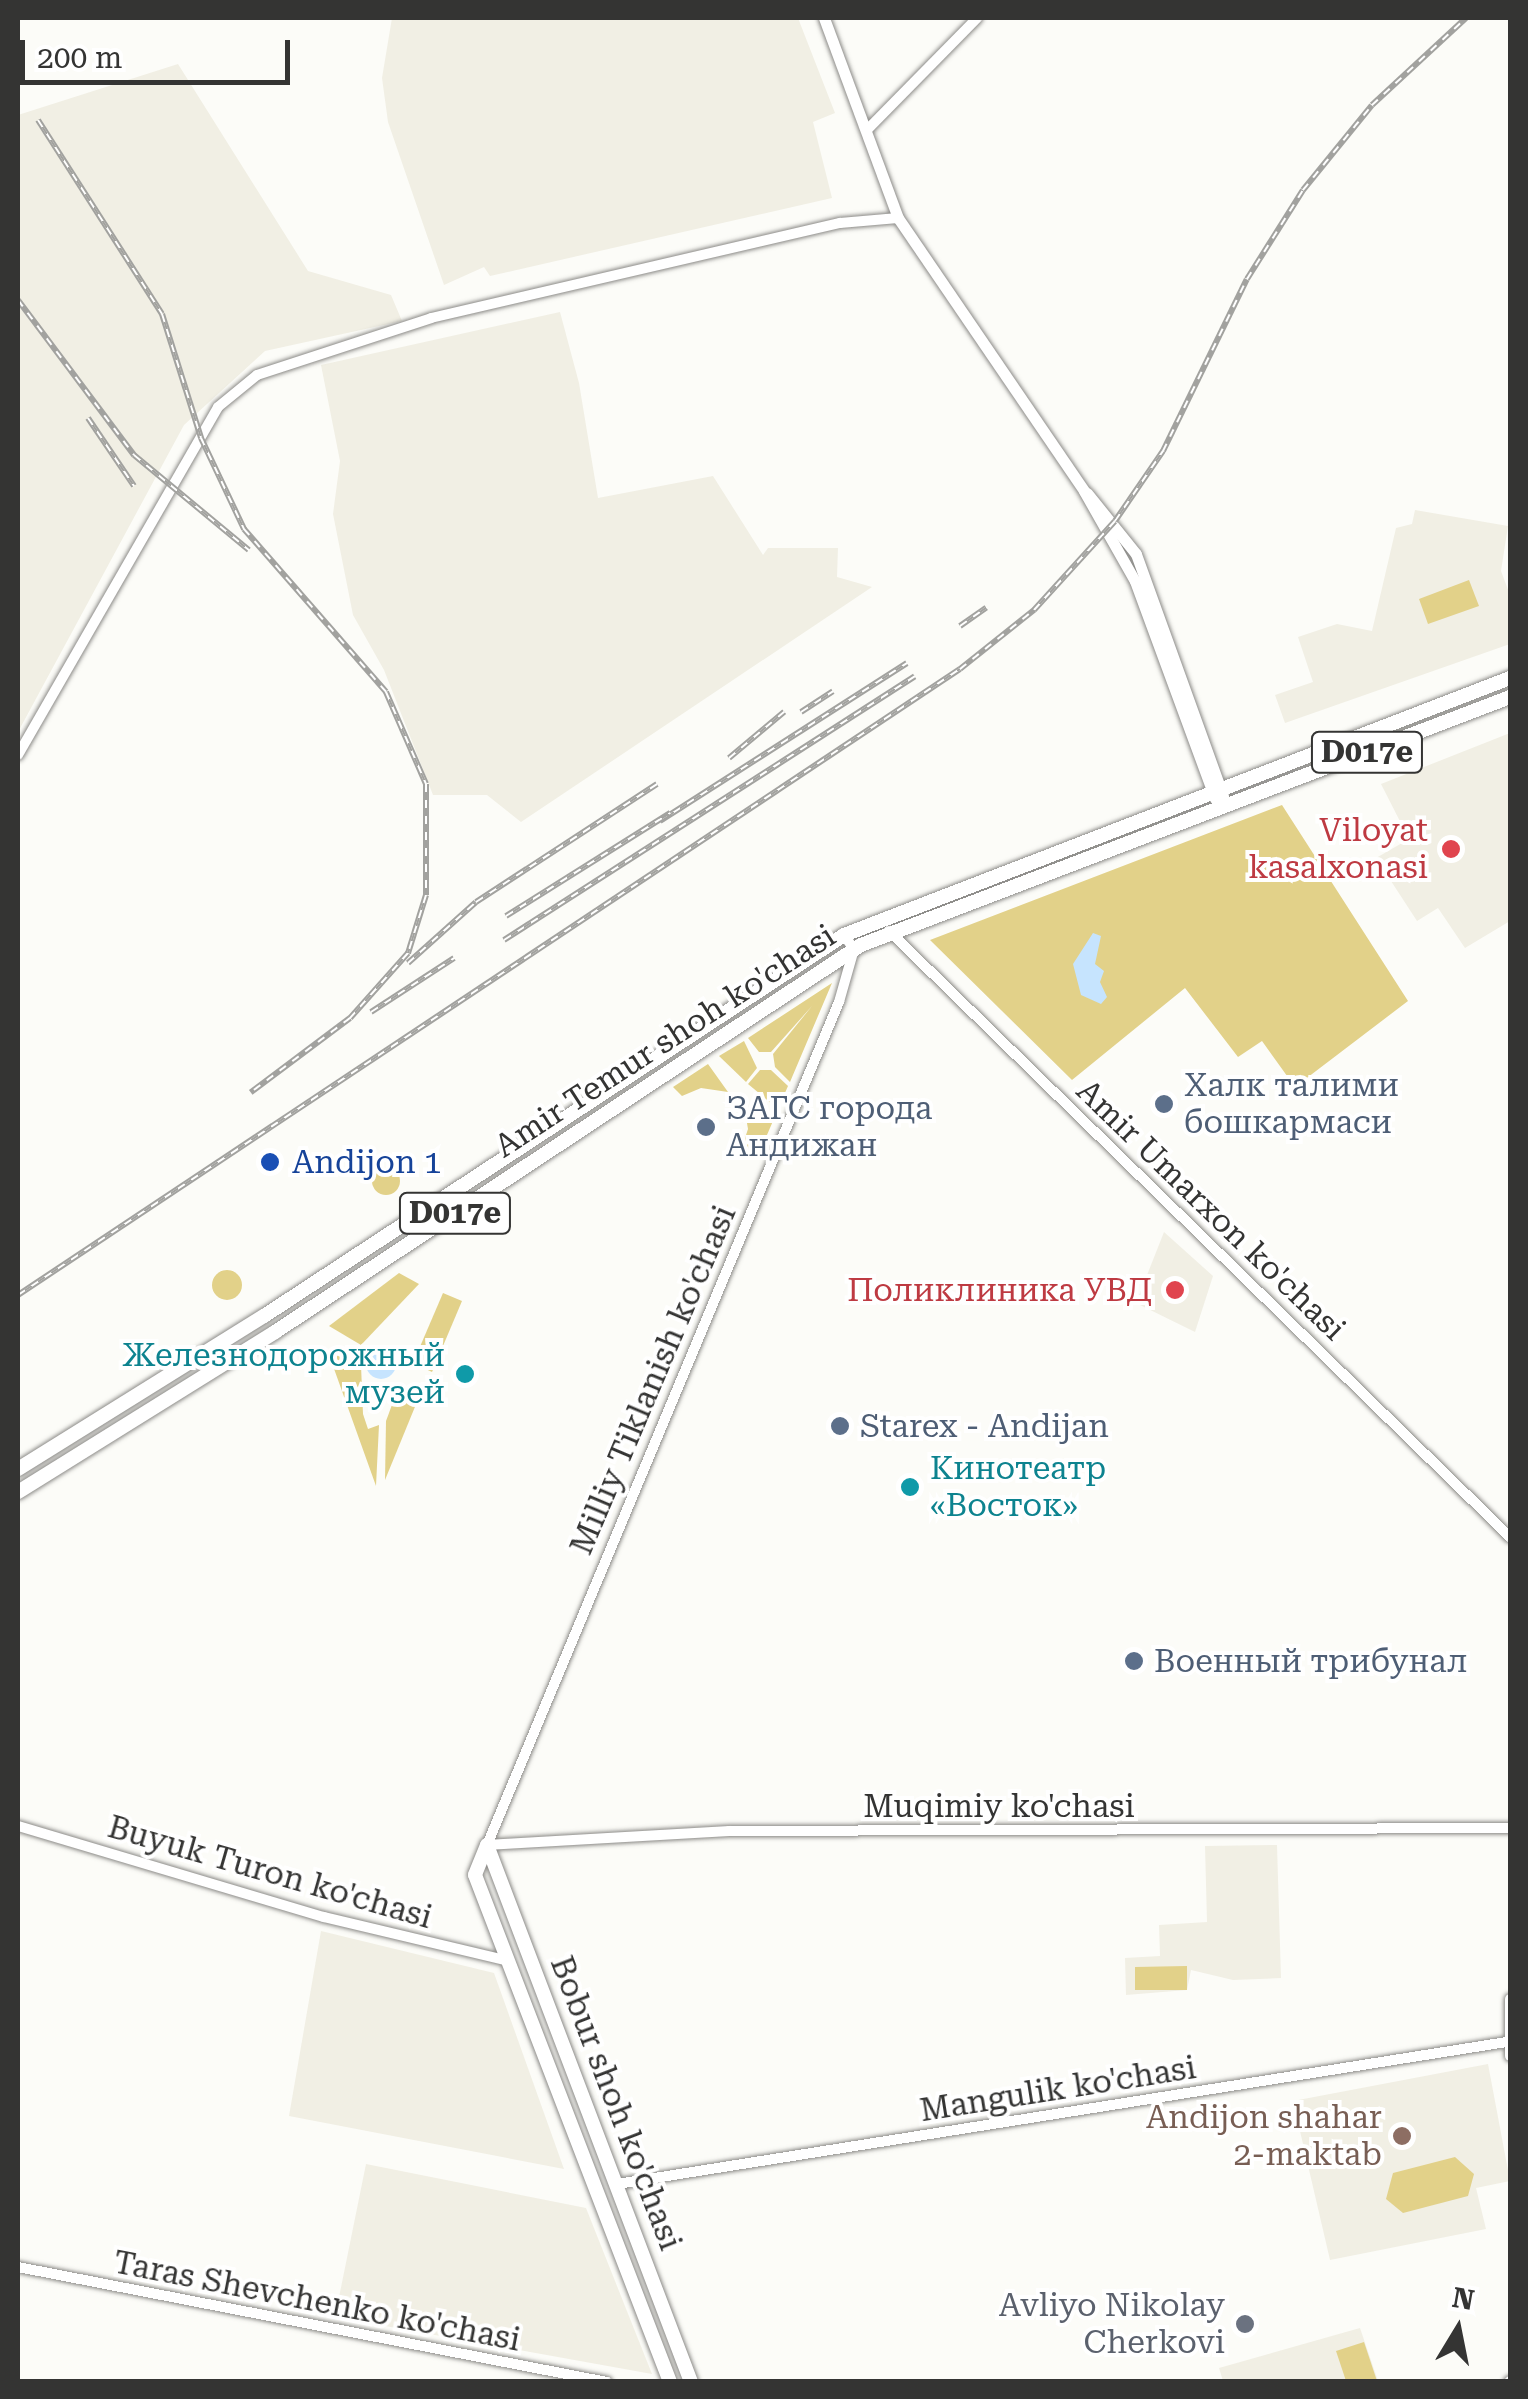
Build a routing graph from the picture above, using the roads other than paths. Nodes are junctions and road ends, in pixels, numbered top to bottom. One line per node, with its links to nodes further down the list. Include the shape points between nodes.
1 (824, 18): 3 (main road)
2 (977, 18): 3 (street)
3 (867, 130): 4 (main road)
4 (898, 218): 5 (main road); 8 (street, via 840,223 431,318 257,374 218,408)
5 (1084, 490): 9 (main road, via 1136,554); 10 (main road, via 1135,581)
6 (1510, 678): 9 (main road, D017e)
7 (1510, 696): 11 (main road, D017e)
8 (18, 756)
9 (1222, 785): 10 (main road, D017e); 11 (main road)
10 (1208, 791): 11 (main road); 12 (main road, D017e)
11 (1222, 806): 13 (main road, D017e)
12 (882, 916): 13 (street, Amir Umarxon ko'chasi); 14 (main road, Amir Temur shoh ko'chasi / D017e)
13 (890, 932): 15 (main road, Amir Temur shoh ko'chasi / D017e); 20 (street, Amir Umarxon ko'chasi)
14 (844, 935): 15 (street); 16 (main road, Amir Temur shoh ko'chasi / D017e)
15 (854, 949): 17 (main road, Amir Temur shoh ko'chasi / D017e); 23 (street, Milliy Tiklanish ko'chasi, via 825,1038)
16 (264, 1316): 17 (main road); 18 (main road, Amir Temur shoh ko'chasi / D017e)
17 (275, 1332): 19 (main road, Amir Temur shoh ko'chasi / D017e)
18 (18, 1469)
19 (18, 1492)
20 (1510, 1538)
21 (18, 1826): 24 (street, Buyuk Turon ko'chasi, via 307,1912)
22 (1510, 1828): 23 (street, Muqimiy ko'chasi, via 730,1832)
23 (487, 1845): 24 (main road, Bobur shoh ko'chasi, via 475,1876); 28 (main road, Bobur shoh ko'chasi)
24 (509, 1961): 31 (main road, Bobur shoh ko'chasi)
25 (1510, 1999): 26 (street)
26 (1507, 2042): 27 (street); 28 (street, Mangulik ko'chasi)
27 (1510, 2056)
28 (617, 2184): 32 (main road, Bobur shoh ko'chasi)
29 (18, 2267): 30 (street, Taras Shevchenko ko'chasi)
30 (606, 2382)
31 (670, 2382)
32 (691, 2382)

